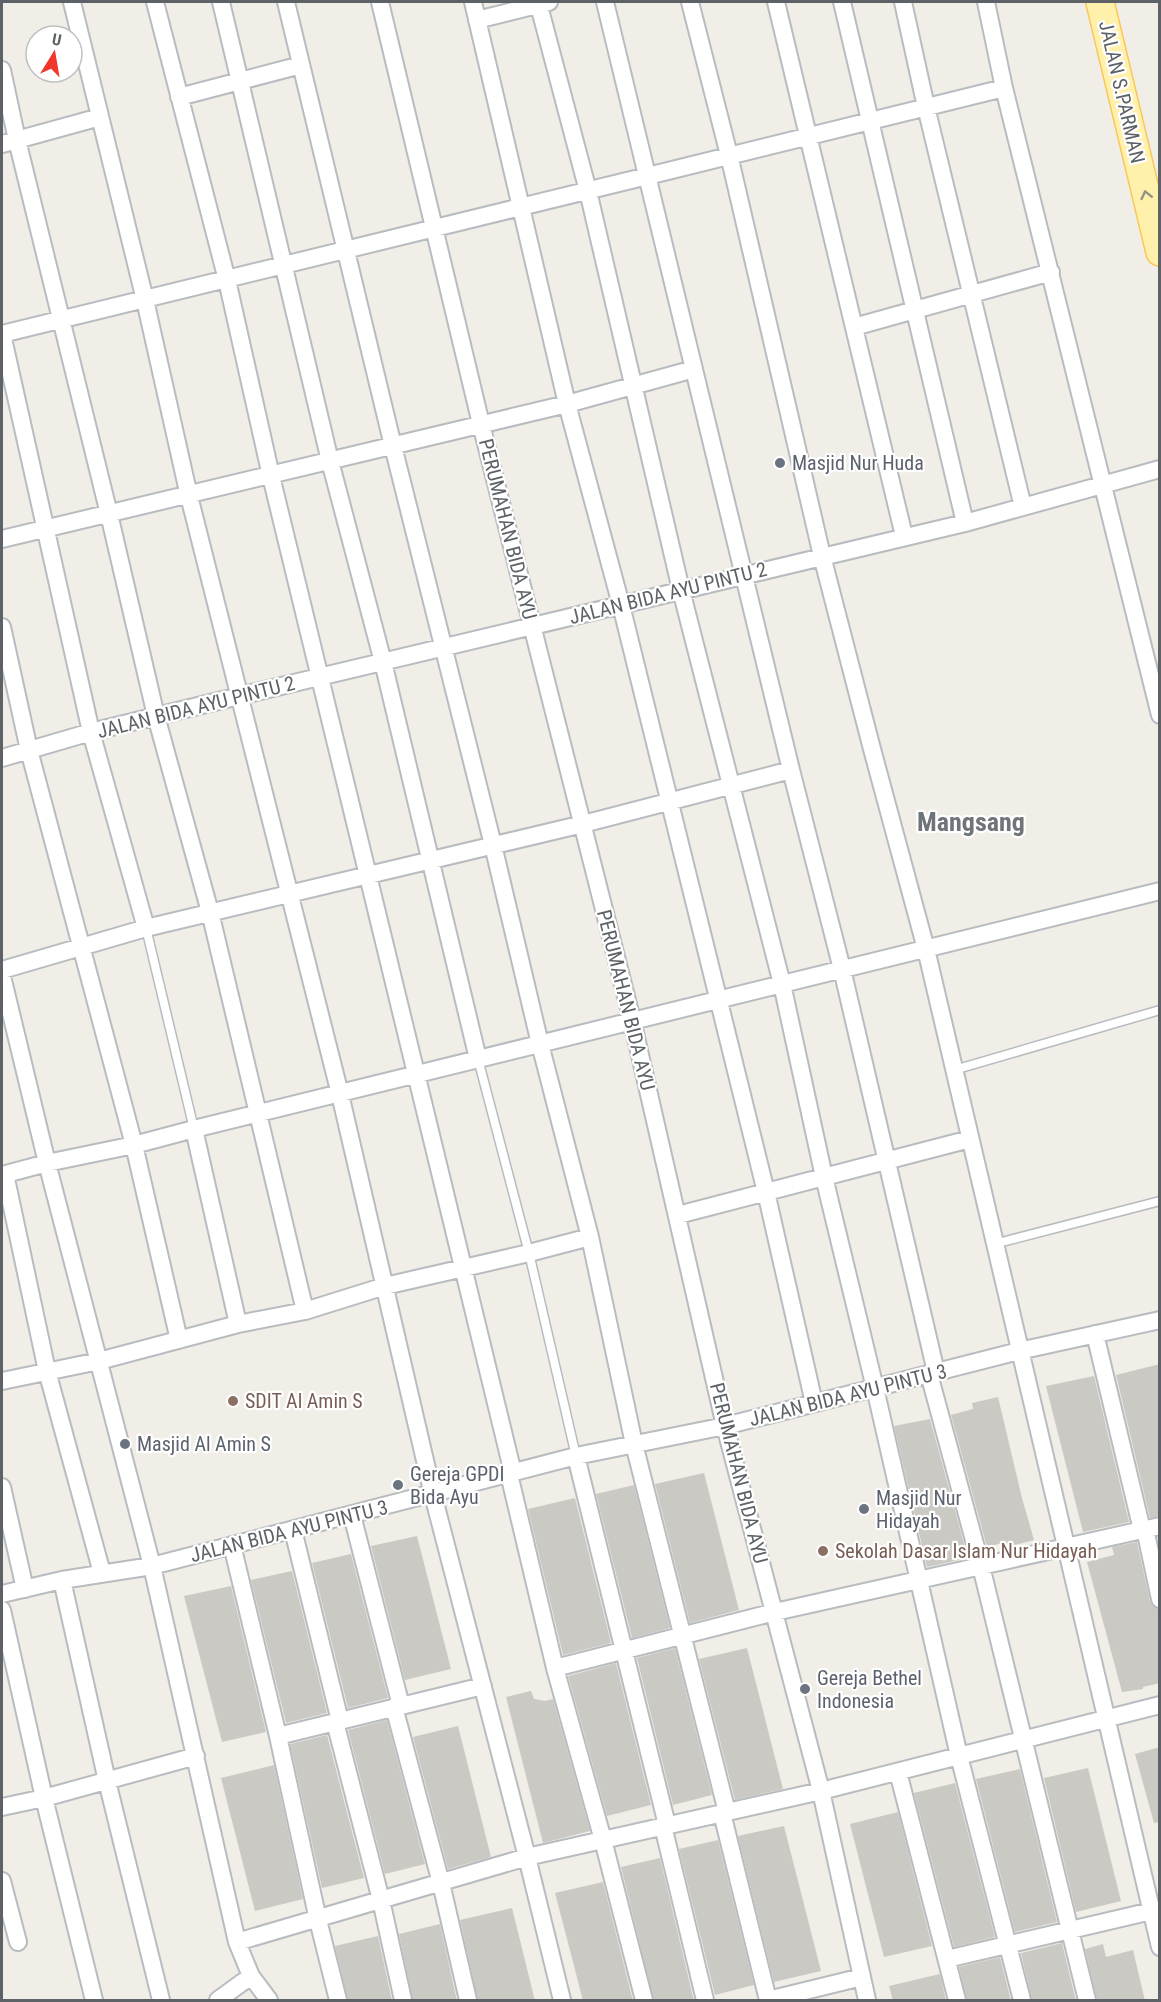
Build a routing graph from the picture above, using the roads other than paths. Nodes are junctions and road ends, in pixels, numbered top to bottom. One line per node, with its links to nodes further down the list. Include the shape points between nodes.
1 (72, 2): 22 (street)
2 (155, 2): 20 (street)
3 (221, 2): 18 (street)
4 (286, 2): 16 (street)
5 (380, 2): 30 (street, PERUMAHAN BIDA AYU)
6 (473, 2): 15 (street)
7 (542, 2): 15 (street); 28 (street)
8 (605, 2): 27 (street)
9 (690, 2): 26 (street)
10 (776, 2): 24 (street)
11 (842, 2): 23 (street)
12 (903, 2): 21 (street)
13 (986, 2): 19 (street)
14 (1100, 2): 32 (main road, JALAN S.PARMAN, one-way to 14)
15 (477, 20): 29 (street)
16 (301, 65): 18 (street); 31 (street)
17 (2, 70): 25 (street)
18 (240, 81): 20 (street); 33 (street)
19 (1004, 88): 21 (street); 34 (street)
20 (179, 97): 35 (street)
21 (927, 107): 23 (street); 36 (street)
22 (100, 117): 25 (street); 37 (street)
23 (870, 121): 24 (street); 38 (street)
24 (808, 136): 26 (street); 40 (street)
25 (9, 142): 39 (street)
26 (729, 155): 27 (street); 58 (street)
27 (648, 175): 28 (street); 42 (street)
28 (588, 191): 29 (street); 43 (street)
29 (522, 208): 30 (street); 44 (street)
30 (435, 230): 31 (street); 45 (street, PERUMAHAN BIDA AYU)
31 (347, 251): 33 (street); 46 (street)
32 (1160, 252)
33 (285, 266): 35 (street); 47 (street)
34 (1050, 272): 36 (street); 50 (street)
35 (227, 280): 37 (street); 49 (street)
36 (972, 294): 38 (street); 52 (street)
37 (145, 300): 39 (street); 51 (street)
38 (914, 310): 40 (street); 54 (street)
39 (62, 320): 41 (street); 53 (street)
40 (854, 327): 56 (street)
41 (2, 334): 55 (street)
42 (694, 369): 43 (street); 59 (street)
43 (634, 386): 44 (street); 60 (street)
44 (567, 404): 45 (street); 61 (street)
45 (481, 424): 46 (street); 62 (street, PERUMAHAN BIDA AYU)
46 (393, 446): 47 (street); 64 (street)
47 (330, 461): 49 (street); 65 (street)
48 (1160, 469): 50 (street, JALAN BIDA AYU PINTU 2)
49 (271, 476): 51 (street); 66 (street)
50 (1104, 485): 52 (street, JALAN BIDA AYU PINTU 2); 68 (street)
51 (189, 496): 53 (street); 67 (street)
52 (1023, 507): 54 (street, JALAN BIDA AYU PINTU 2)
53 (110, 514): 55 (street); 69 (street)
54 (965, 523): 56 (street, JALAN BIDA AYU PINTU 2)
55 (45, 528): 57 (street); 70 (street)
56 (904, 536): 58 (street, JALAN BIDA AYU PINTU 2)
57 (2, 539)
58 (822, 556): 59 (street, JALAN BIDA AYU PINTU 2); 85 (street)
59 (745, 575): 60 (street, JALAN BIDA AYU PINTU 2); 73 (street)
60 (681, 590): 61 (street, JALAN BIDA AYU PINTU 2); 74 (street)
61 (621, 605): 62 (street, JALAN BIDA AYU PINTU 2); 75 (street)
62 (533, 626): 64 (street, JALAN BIDA AYU PINTU 2); 76 (street, PERUMAHAN BIDA AYU)
63 (2, 627): 71 (street)
64 (444, 648): 65 (street, JALAN BIDA AYU PINTU 2); 77 (street)
65 (383, 662): 66 (street, JALAN BIDA AYU PINTU 2); 78 (street)
66 (320, 677): 67 (street, JALAN BIDA AYU PINTU 2); 79 (street)
67 (239, 696): 69 (street, JALAN BIDA AYU PINTU 2); 81 (street)
68 (1160, 715)
69 (156, 716): 70 (street, JALAN BIDA AYU PINTU 2); 82 (street)
70 (91, 732): 71 (street, JALAN BIDA AYU PINTU 2); 83 (street)
71 (29, 750): 72 (street, JALAN BIDA AYU PINTU 2); 84 (street)
72 (2, 758)
73 (791, 770): 74 (street); 86 (street)
74 (731, 785): 75 (street); 89 (street)
75 (669, 801): 76 (street); 90 (street)
76 (583, 824): 77 (street); 92 (street, PERUMAHAN BIDA AYU)
77 (493, 845): 78 (street); 93 (street)
78 (430, 860): 79 (street); 94 (street)
79 (367, 874): 81 (street); 96 (street)
80 (1160, 891): 85 (street)
81 (289, 892): 82 (street); 97 (street)
82 (210, 912): 83 (street); 98 (street)
83 (146, 928): 84 (street); 99 (lane)
84 (81, 947): 87 (street); 101 (street)
85 (926, 949): 86 (street); 95 (street)
86 (842, 969): 89 (street); 102 (street)
87 (2, 970)
88 (2, 976): 103 (street)
89 (782, 984): 90 (street); 105 (street)
90 (718, 999): 92 (street); 106 (street)
91 (1160, 1010): 95 (lane)
92 (632, 1020): 93 (street); 108 (street, PERUMAHAN BIDA AYU)
93 (540, 1044): 94 (street); 109 (street)
94 (478, 1059): 96 (street); 111 (lane)
95 (954, 1070): 100 (street)
96 (417, 1075): 97 (street); 112 (street)
97 (340, 1094): 98 (street); 113 (street)
98 (258, 1113): 99 (street); 114 (street)
99 (194, 1129): 101 (street); 115 (street)
100 (970, 1139): 102 (street); 110 (street)
101 (134, 1145): 103 (street); 118 (street)
102 (886, 1161): 105 (street); 122 (street)
103 (47, 1163): 104 (street); 120 (street)
104 (3, 1175): 121 (street)
105 (824, 1177): 106 (street); 124 (street)
106 (765, 1192): 108 (street); 125 (street)
107 (1160, 1201): 110 (lane)
108 (678, 1215): 126 (street, PERUMAHAN BIDA AYU)
109 (590, 1238): 111 (street); 127 (street)
110 (994, 1244): 119 (street)
111 (529, 1253): 112 (street); 128 (lane)
112 (464, 1268): 113 (street); 129 (street)
113 (385, 1286): 114 (street); 131 (street)
114 (305, 1311): 115 (street)
115 (238, 1324): 118 (street)
116 (1158, 1326): 117 (street, JALAN BIDA AYU PINTU 3)
117 (1095, 1335): 119 (street, JALAN BIDA AYU PINTU 3); 133 (street)
118 (179, 1340): 120 (street)
119 (1019, 1351): 122 (street, JALAN BIDA AYU PINTU 3); 136 (street)
120 (99, 1361): 121 (street); 137 (street)
121 (47, 1371): 123 (street); 139 (street)
122 (932, 1373): 124 (street, JALAN BIDA AYU PINTU 3); 138 (street)
123 (2, 1381)
124 (875, 1388): 125 (street, JALAN BIDA AYU PINTU 3); 141 (street)
125 (814, 1403): 126 (street, JALAN BIDA AYU PINTU 3)
126 (725, 1426): 127 (street, JALAN BIDA AYU PINTU 3); 146 (street, PERUMAHAN BIDA AYU)
127 (634, 1444): 128 (street, JALAN BIDA AYU PINTU 3); 147 (street)
128 (576, 1456): 129 (street, JALAN BIDA AYU PINTU 3); 148 (street)
129 (511, 1474): 131 (street, JALAN BIDA AYU PINTU 3); 149 (street)
130 (2, 1488): 142 (street)
131 (433, 1495): 132 (street, JALAN BIDA AYU PINTU 3); 150 (street)
132 (352, 1515): 134 (street, JALAN BIDA AYU PINTU 3); 152 (street)
133 (1149, 1528): 136 (street); 144 (street)
134 (293, 1530): 135 (street, JALAN BIDA AYU PINTU 3); 154 (street)
135 (232, 1545): 137 (street, JALAN BIDA AYU PINTU 3); 155 (street)
136 (1066, 1548): 138 (street); 153 (street)
137 (152, 1566): 139 (street, JALAN BIDA AYU PINTU 3); 157 (street)
138 (981, 1566): 141 (street); 156 (street)
139 (102, 1574): 140 (street, JALAN BIDA AYU PINTU 3)
140 (62, 1580): 142 (street, JALAN BIDA AYU PINTU 3); 160 (street)
141 (918, 1581): 146 (street); 158 (street)
142 (25, 1589): 143 (street, JALAN BIDA AYU PINTU 3)
143 (2, 1594)
144 (1160, 1599)
145 (2, 1610): 162 (street)
146 (775, 1612): 147 (street); 161 (street, PERUMAHAN BIDA AYU)
147 (684, 1635): 148 (street); 164 (street)
148 (622, 1650): 149 (street); 165 (street)
149 (555, 1668): 166 (street)
150 (483, 1686): 152 (street); 167 (street)
151 (1160, 1705): 153 (street)
152 (398, 1707): 154 (street); 169 (street)
153 (1106, 1719): 156 (street); 171 (street)
154 (338, 1721): 155 (street); 170 (street)
155 (278, 1736): 172 (street)
156 (1023, 1740): 158 (street); 173 (street)
157 (196, 1756): 160 (street); 175 (street)
158 (959, 1756): 159 (street); 176 (street)
159 (898, 1772): 161 (street); 178 (street)
160 (107, 1781): 162 (street); 182 (street)
161 (821, 1791): 164 (street); 180 (street, PERUMAHAN BIDA AYU)
162 (44, 1798): 163 (street); 181 (street)
163 (2, 1807)
164 (724, 1813): 165 (street); 191 (street)
165 (665, 1826): 166 (street); 190 (street)
166 (603, 1840): 167 (street); 189 (street)
167 (527, 1857): 169 (street); 188 (street)
168 (2, 1881): 174 (street)
169 (441, 1883): 170 (street); 187 (street)
170 (381, 1900): 172 (street); 186 (street)
171 (1155, 1910): 173 (street); 177 (street)
172 (318, 1920): 175 (street); 185 (street)
173 (1069, 1930): 176 (street); 195 (street)
174 (18, 1942)
175 (237, 1942): 179 (street)
176 (1006, 1944): 178 (street); 194 (street)
177 (1160, 1947)
178 (947, 1959): 193 (street)
179 (251, 1976): 183 (street); 184 (street)
180 (862, 1977): 191 (street); 192 (street, PERUMAHAN BIDA AYU)
181 (94, 2001)
182 (161, 2001)
183 (218, 2001)
184 (270, 2001)
185 (338, 2001)
186 (403, 2001)
187 (468, 2001)
188 (562, 2001)
189 (644, 2001)
190 (705, 2001)
191 (768, 2001)
192 (867, 2001)
193 (957, 2001)
194 (1022, 2001)
195 (1087, 2001)

